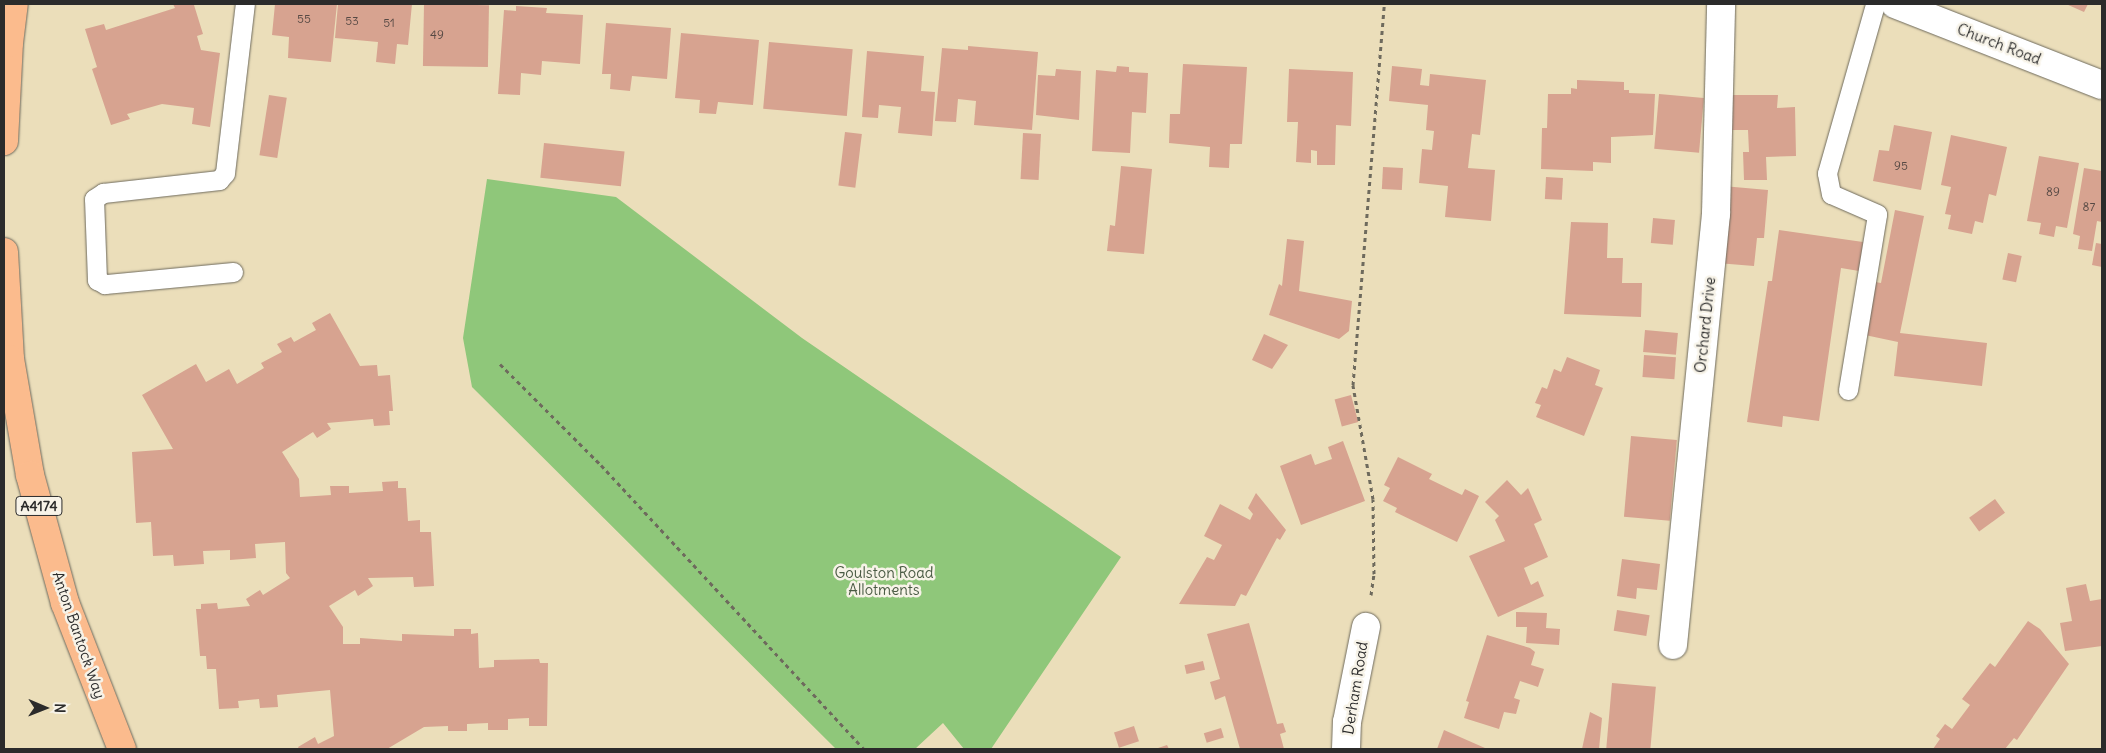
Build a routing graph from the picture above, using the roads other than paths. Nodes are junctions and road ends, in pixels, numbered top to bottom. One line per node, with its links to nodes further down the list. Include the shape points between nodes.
1 (14, 4): 7 (highway)
2 (245, 4): 9 (lane, via 225,173 219,180 103,193 94,199 96,280 105,284)
3 (1721, 4): 12 (street, Orchard Drive, via 1716,214)
4 (1875, 4): 10 (lane, via 1827,174 1831,194 1878,214)
5 (1895, 4): 6 (street, Church Road)
6 (2102, 85)
7 (4, 141)
8 (4, 252): 13 (highway, Anton Bantock Way / A4174, via 10,359 30,475 65,603)
9 (233, 272)
10 (1848, 390)
11 (1366, 627): 14 (street, Derham Road, via 1347,722)
12 (1672, 645)
13 (122, 749)
14 (1346, 749)

